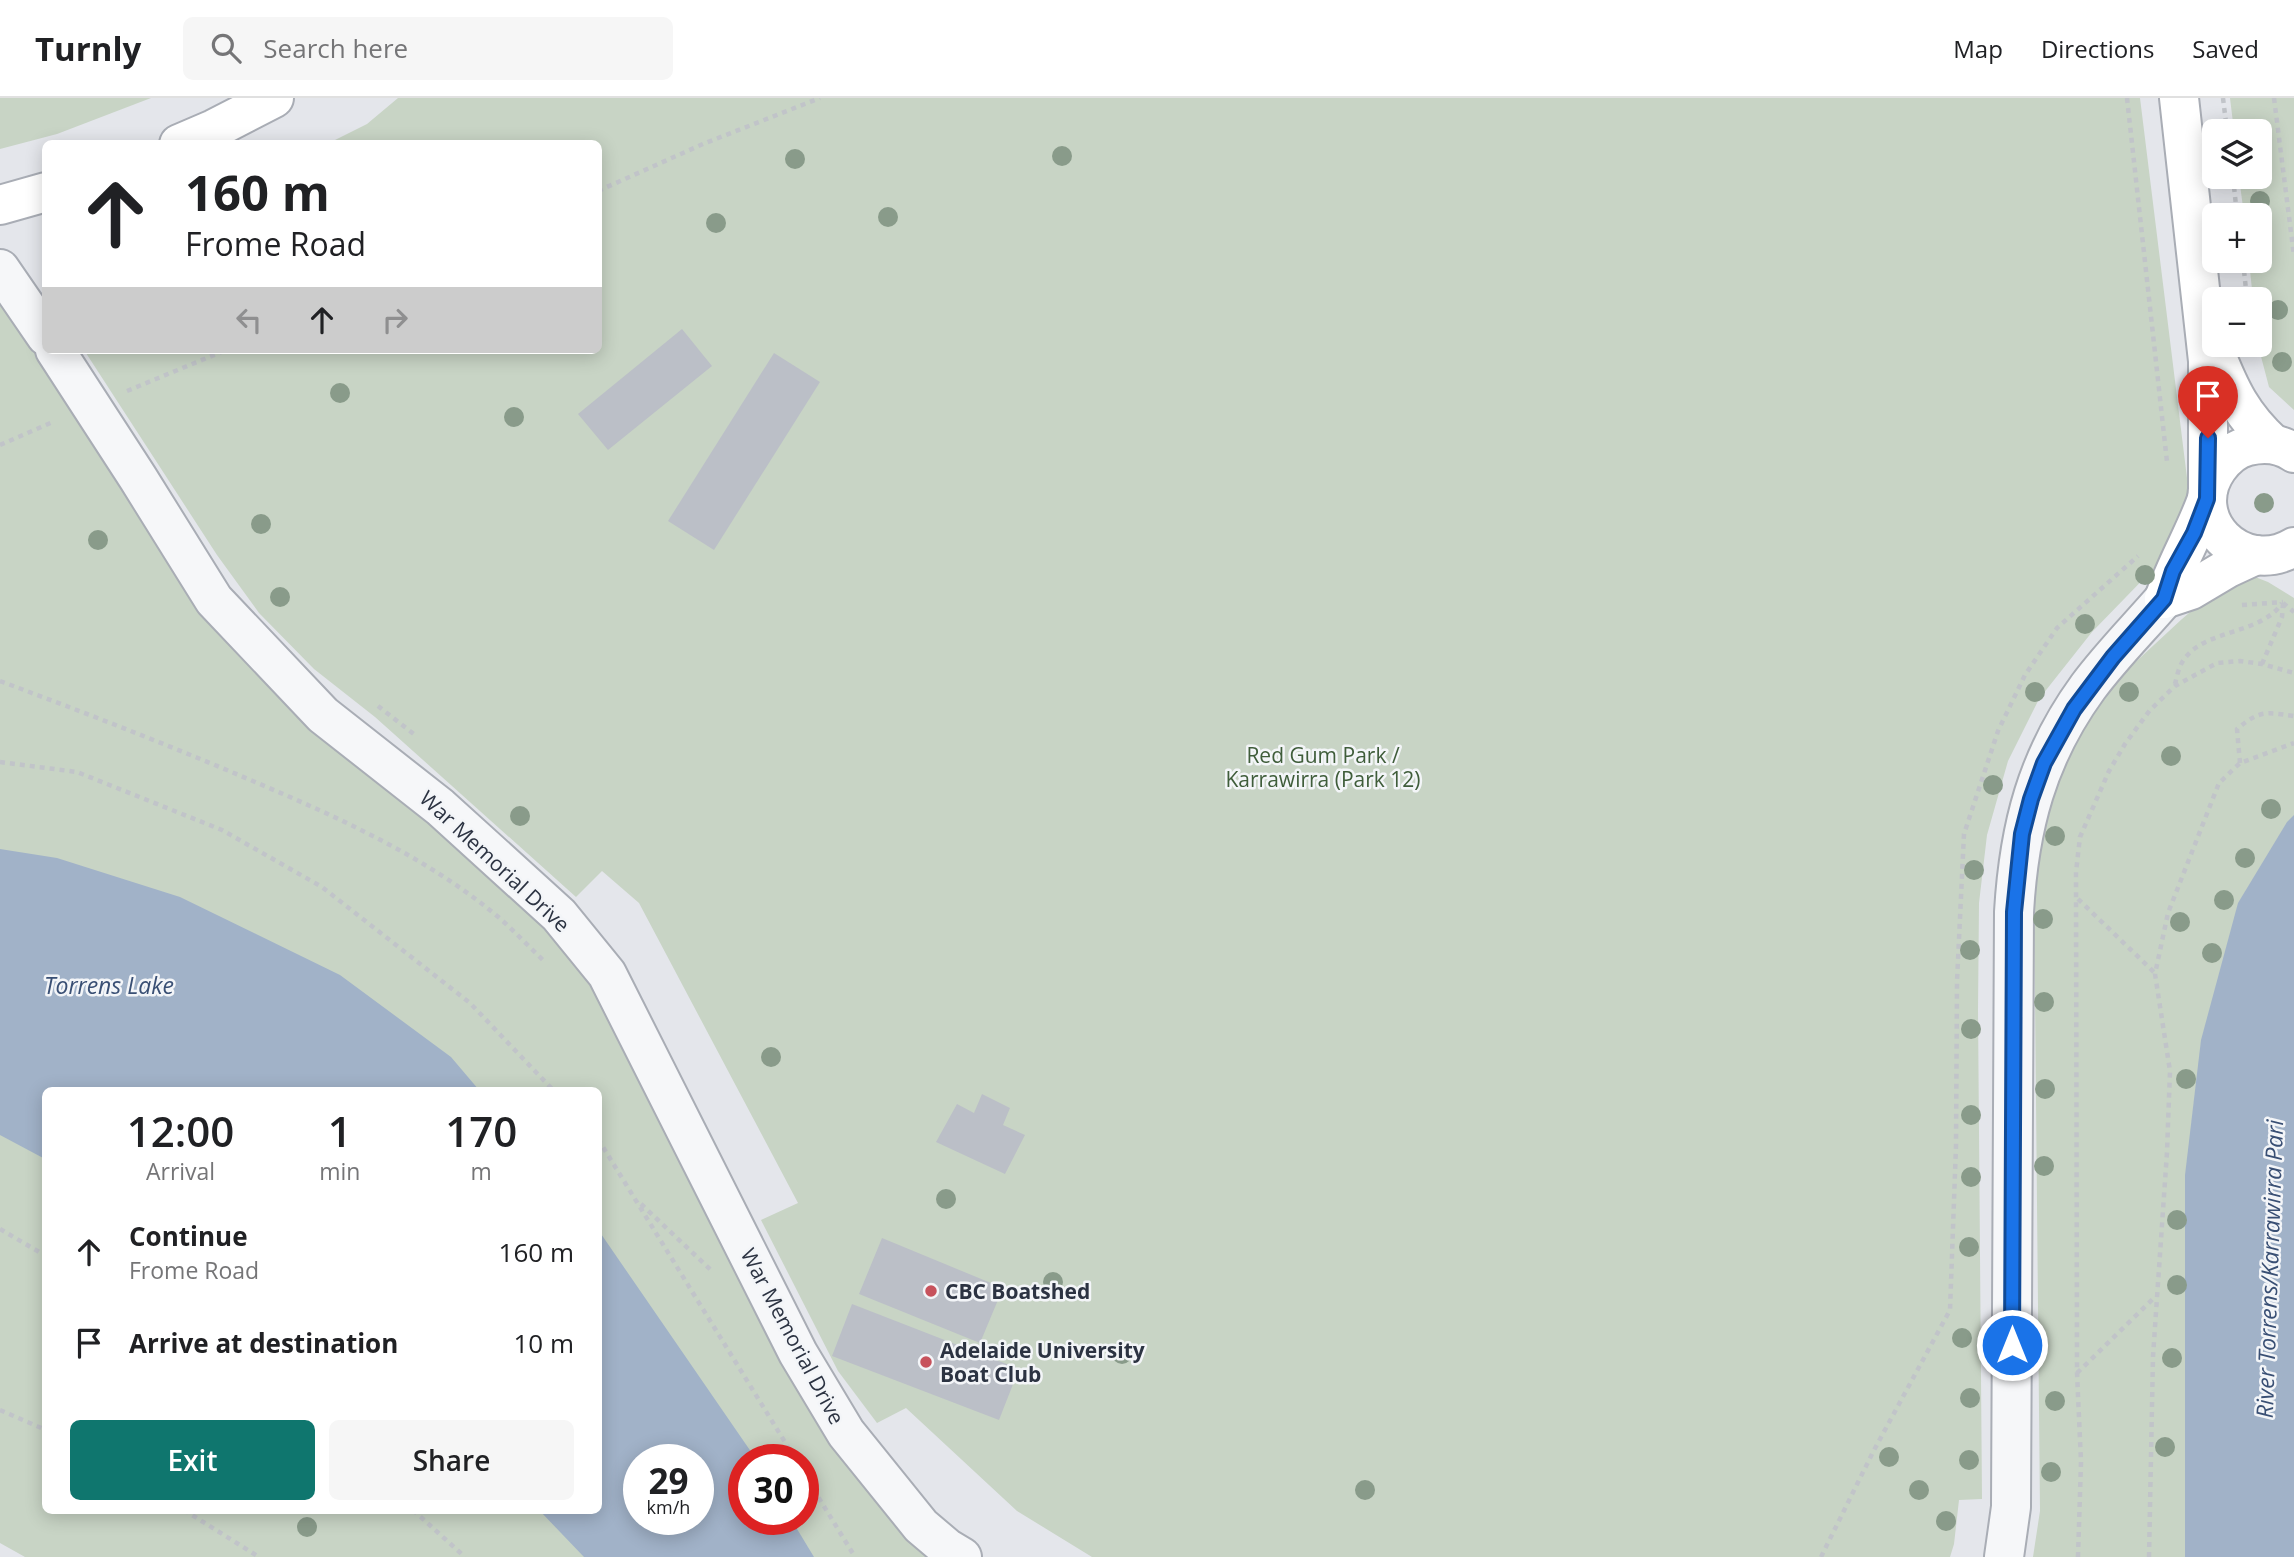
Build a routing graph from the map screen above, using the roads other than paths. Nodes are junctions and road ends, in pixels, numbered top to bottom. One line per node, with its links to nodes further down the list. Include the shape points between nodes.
1 (274, 98): 3 (main road)
2 (2179, 98): 7 (main road)
3 (189, 140)
4 (42, 192): 5 (main road)
5 (0, 205)
6 (0, 269): 8 (street)
7 (2202, 298)
8 (42, 330)
9 (58, 354): 17 (street, War Memorial Drive, via 214,600 323,715 440,807 559,915 607,974 798,1353 846,1433 921,1526)
10 (2207, 357): 13 (main road)
11 (2217, 357): 12 (main road, via 2240,408 2256,428)
12 (2285, 446): 13 (main road, via 2243,447 2229,455 2215,472)
13 (2207, 494): 14 (main road, via 2211,522 2224,539 2234,548); 16 (main road)
14 (2270, 553): 15 (main road); 16 (main road)
15 (2288, 590)
16 (2164, 599): 18 (street, via 2088,687 2069,717 2044,763 2022,834 2014,912 2011,1507)
17 (962, 1557)
18 (2004, 1557)

